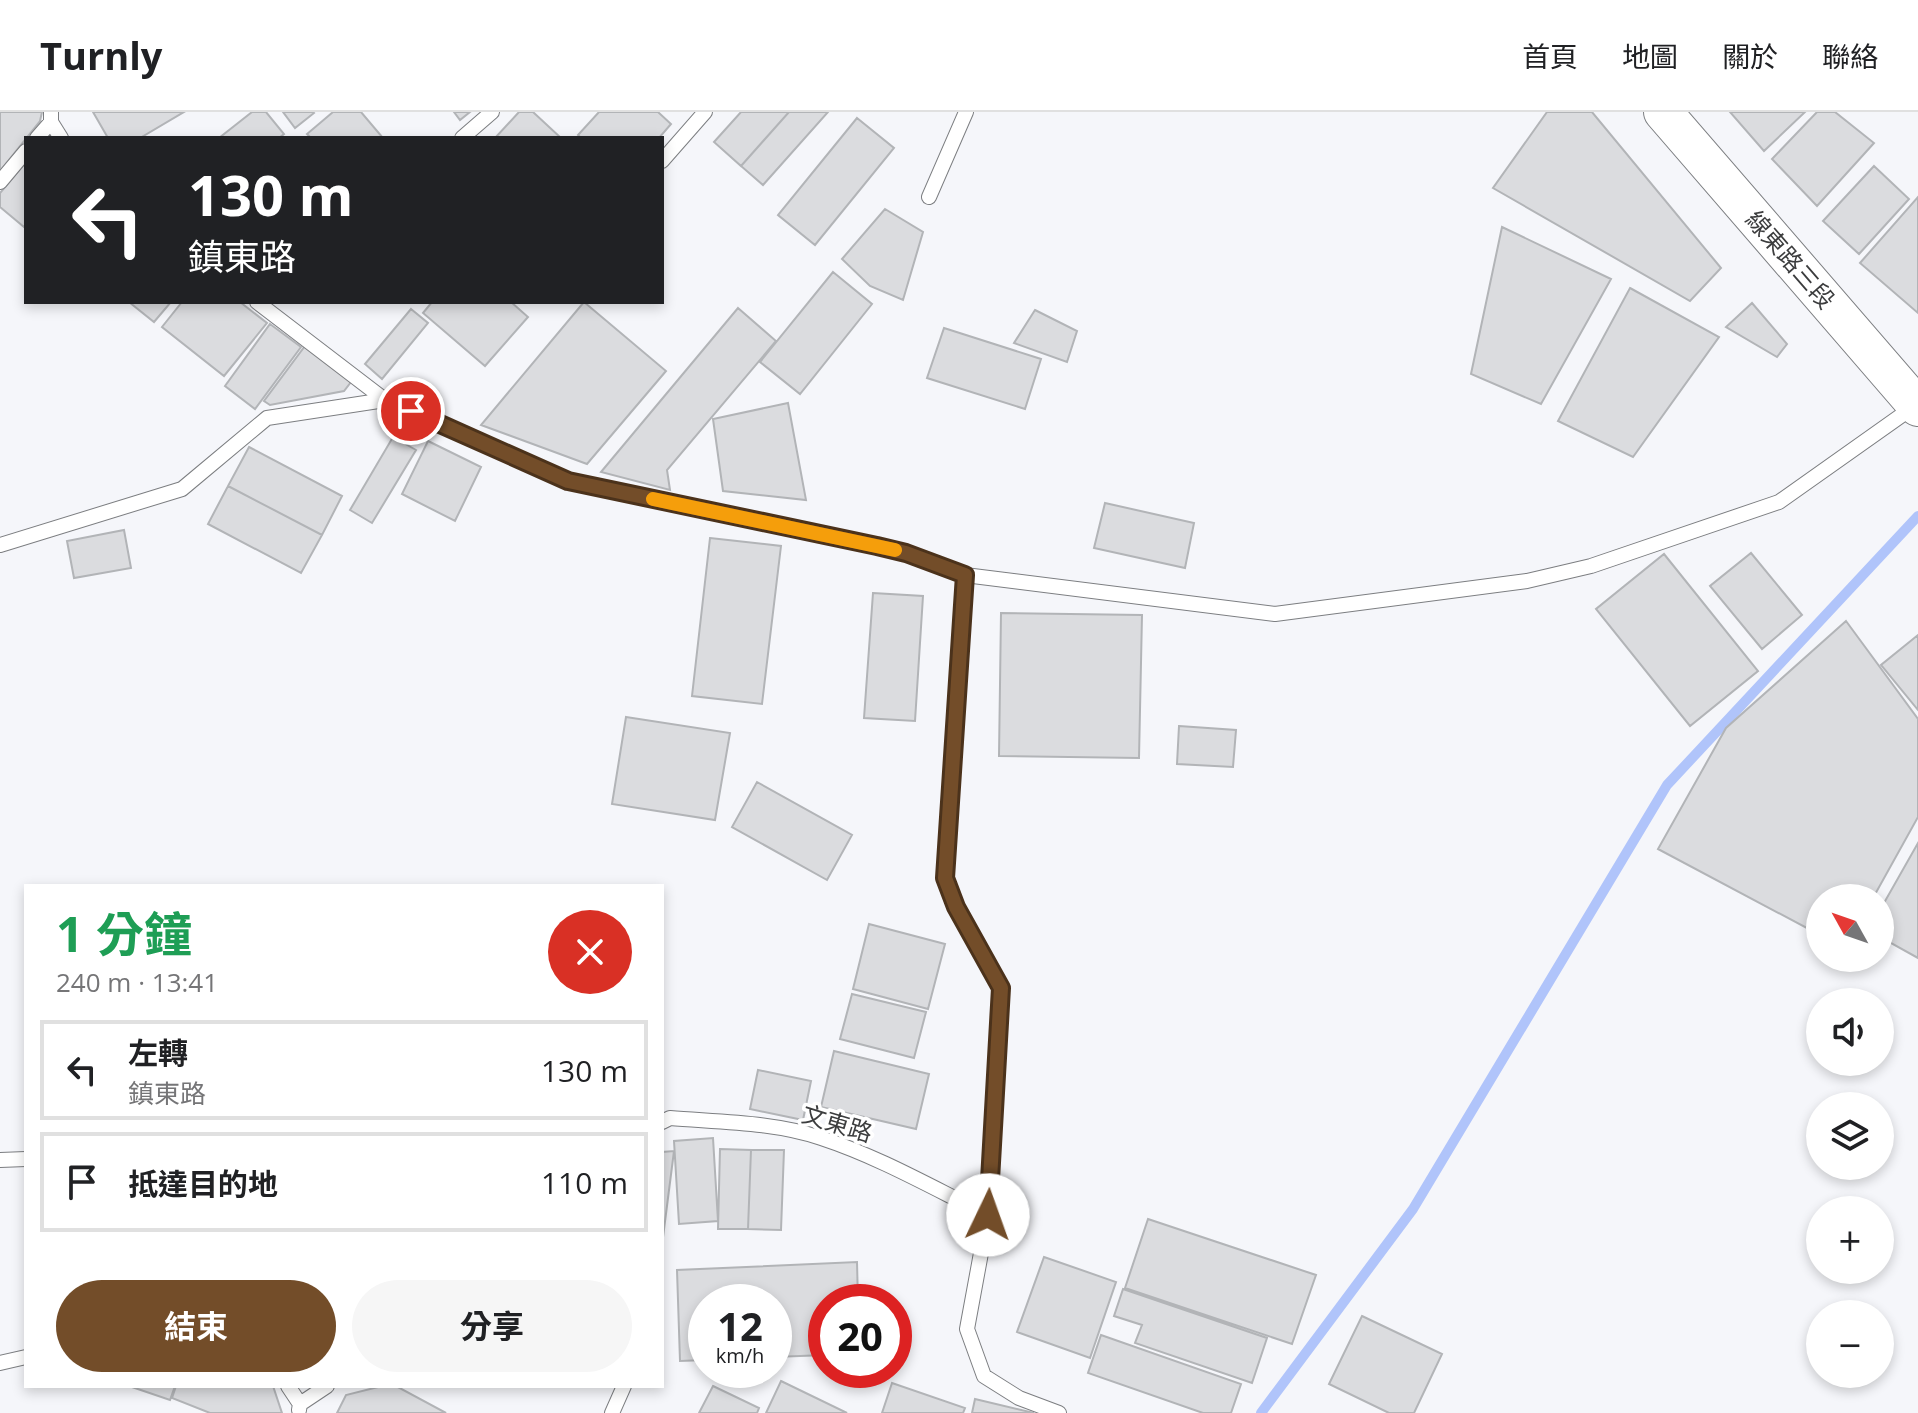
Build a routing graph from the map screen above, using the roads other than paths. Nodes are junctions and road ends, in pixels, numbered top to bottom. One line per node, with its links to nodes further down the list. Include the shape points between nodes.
1 (492, 112): 8 (lane)
2 (705, 112): 10 (lane)
3 (966, 112): 12 (lane)
4 (1663, 112): 15 (main road, 線東路三段)
5 (51, 117): 6 (lane); 7 (lane)
6 (38, 136)
7 (60, 136)
8 (464, 136)
9 (24, 153): 11 (lane)
10 (664, 159)
11 (0, 182)
12 (929, 197)
13 (264, 304): 14 (lane)
14 (385, 400): 16 (lane, via 267,418 182,489); 17 (lane, via 568,481 877,546)
15 (1917, 406): 17 (lane, via 1779,502 1591,566 1527,581 1275,614)
16 (0, 545)
17 (965, 575): 21 (lane, via 945,878 1001,988)
18 (664, 1121): 21 (lane, 文東路, via 751,1125 819,1137)
19 (24, 1159): 20 (lane)
20 (0, 1160)
21 (988, 1215): 29 (lane, via 967,1329 975,1353 984,1376 1019,1398)
22 (24, 1357): 23 (lane)
23 (0, 1363)
24 (289, 1388): 27 (lane)
25 (325, 1388): 27 (lane)
26 (623, 1388): 28 (lane)
27 (300, 1408)
28 (612, 1413)
29 (1059, 1413)

